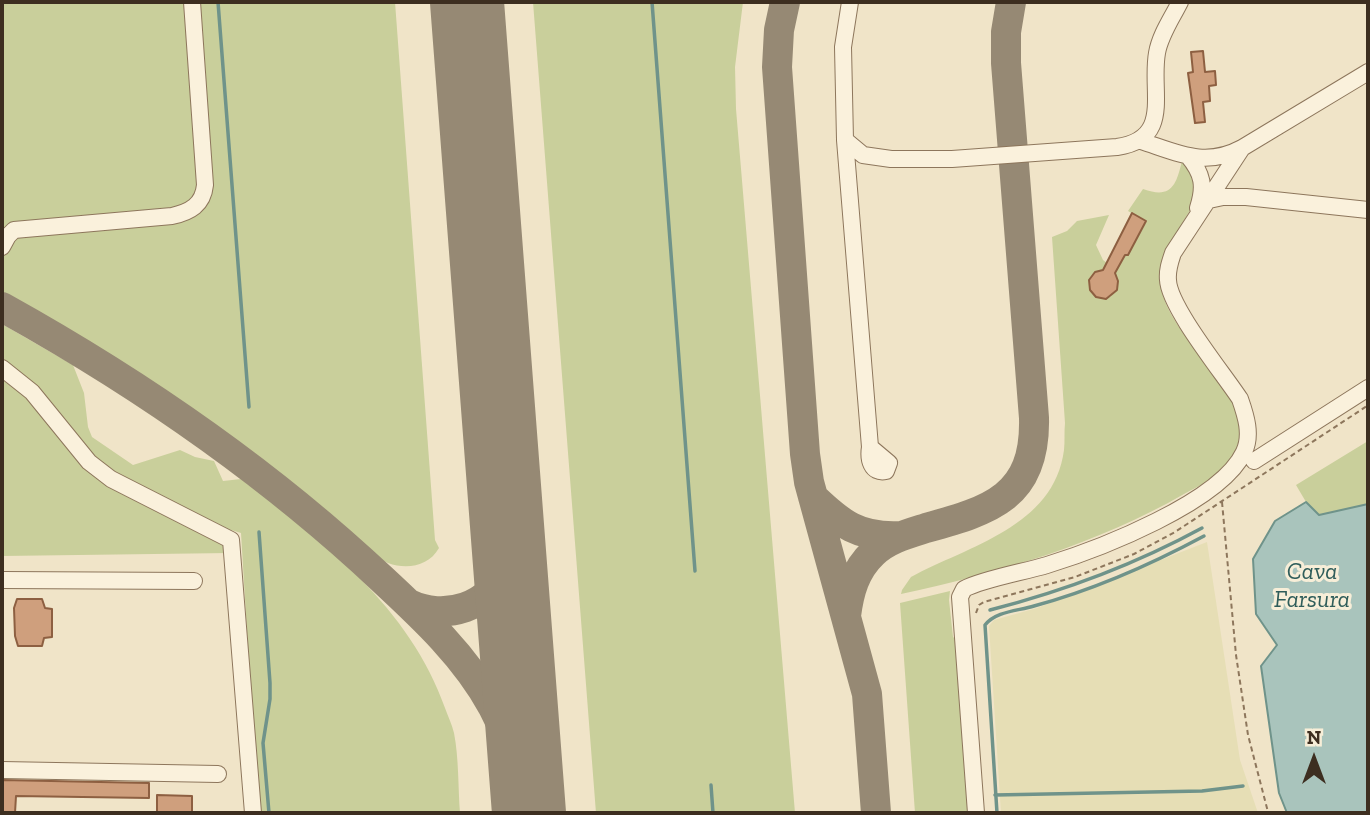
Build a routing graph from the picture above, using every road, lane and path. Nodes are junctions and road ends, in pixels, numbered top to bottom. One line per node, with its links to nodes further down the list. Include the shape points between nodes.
1 (192, 2): 17 (street, via 205,185 200,202 186,213 172,216 14,230)
2 (850, 2): 5 (street, via 843,47)
3 (1180, 2): 6 (street, via 1158,48 1154,124)
4 (1368, 72): 7 (street)
5 (845, 140): 9 (street, via 857,152); 12 (street)
6 (1141, 141): 8 (street); 9 (street, via 1026,154)
7 (1242, 148): 10 (street); 11 (street)
8 (1188, 156): 10 (street); 11 (street)
9 (873, 158): 12 (street)
10 (1211, 159): 11 (street)
11 (1210, 181): 13 (street); 14 (street); 16 (street)
12 (849, 185): 21 (street)
13 (1246, 197): 14 (street); 15 (street)
14 (1209, 200): 16 (street)
15 (1368, 210)
16 (1195, 217): 31 (street, via 1173,253 1167,281 1177,307 1240,399 1246,415 1246,449 1217,484 1139,529 1050,564 964,589 960,597)
17 (2, 247)
18 (2, 368): 30 (street, via 32,392 89,462 111,479 231,540)
19 (1368, 388): 22 (street)
20 (1368, 405): 23 (path)
21 (870, 447)
22 (1254, 461)
23 (1222, 502): 26 (path, via 1134,554 1076,578 984,602); 29 (path, via 1248,735)
24 (2, 580): 25 (street)
25 (194, 581)
26 (976, 614)
27 (2, 770): 28 (street)
28 (218, 774)
29 (1268, 812)
30 (253, 813)
31 (976, 813)

